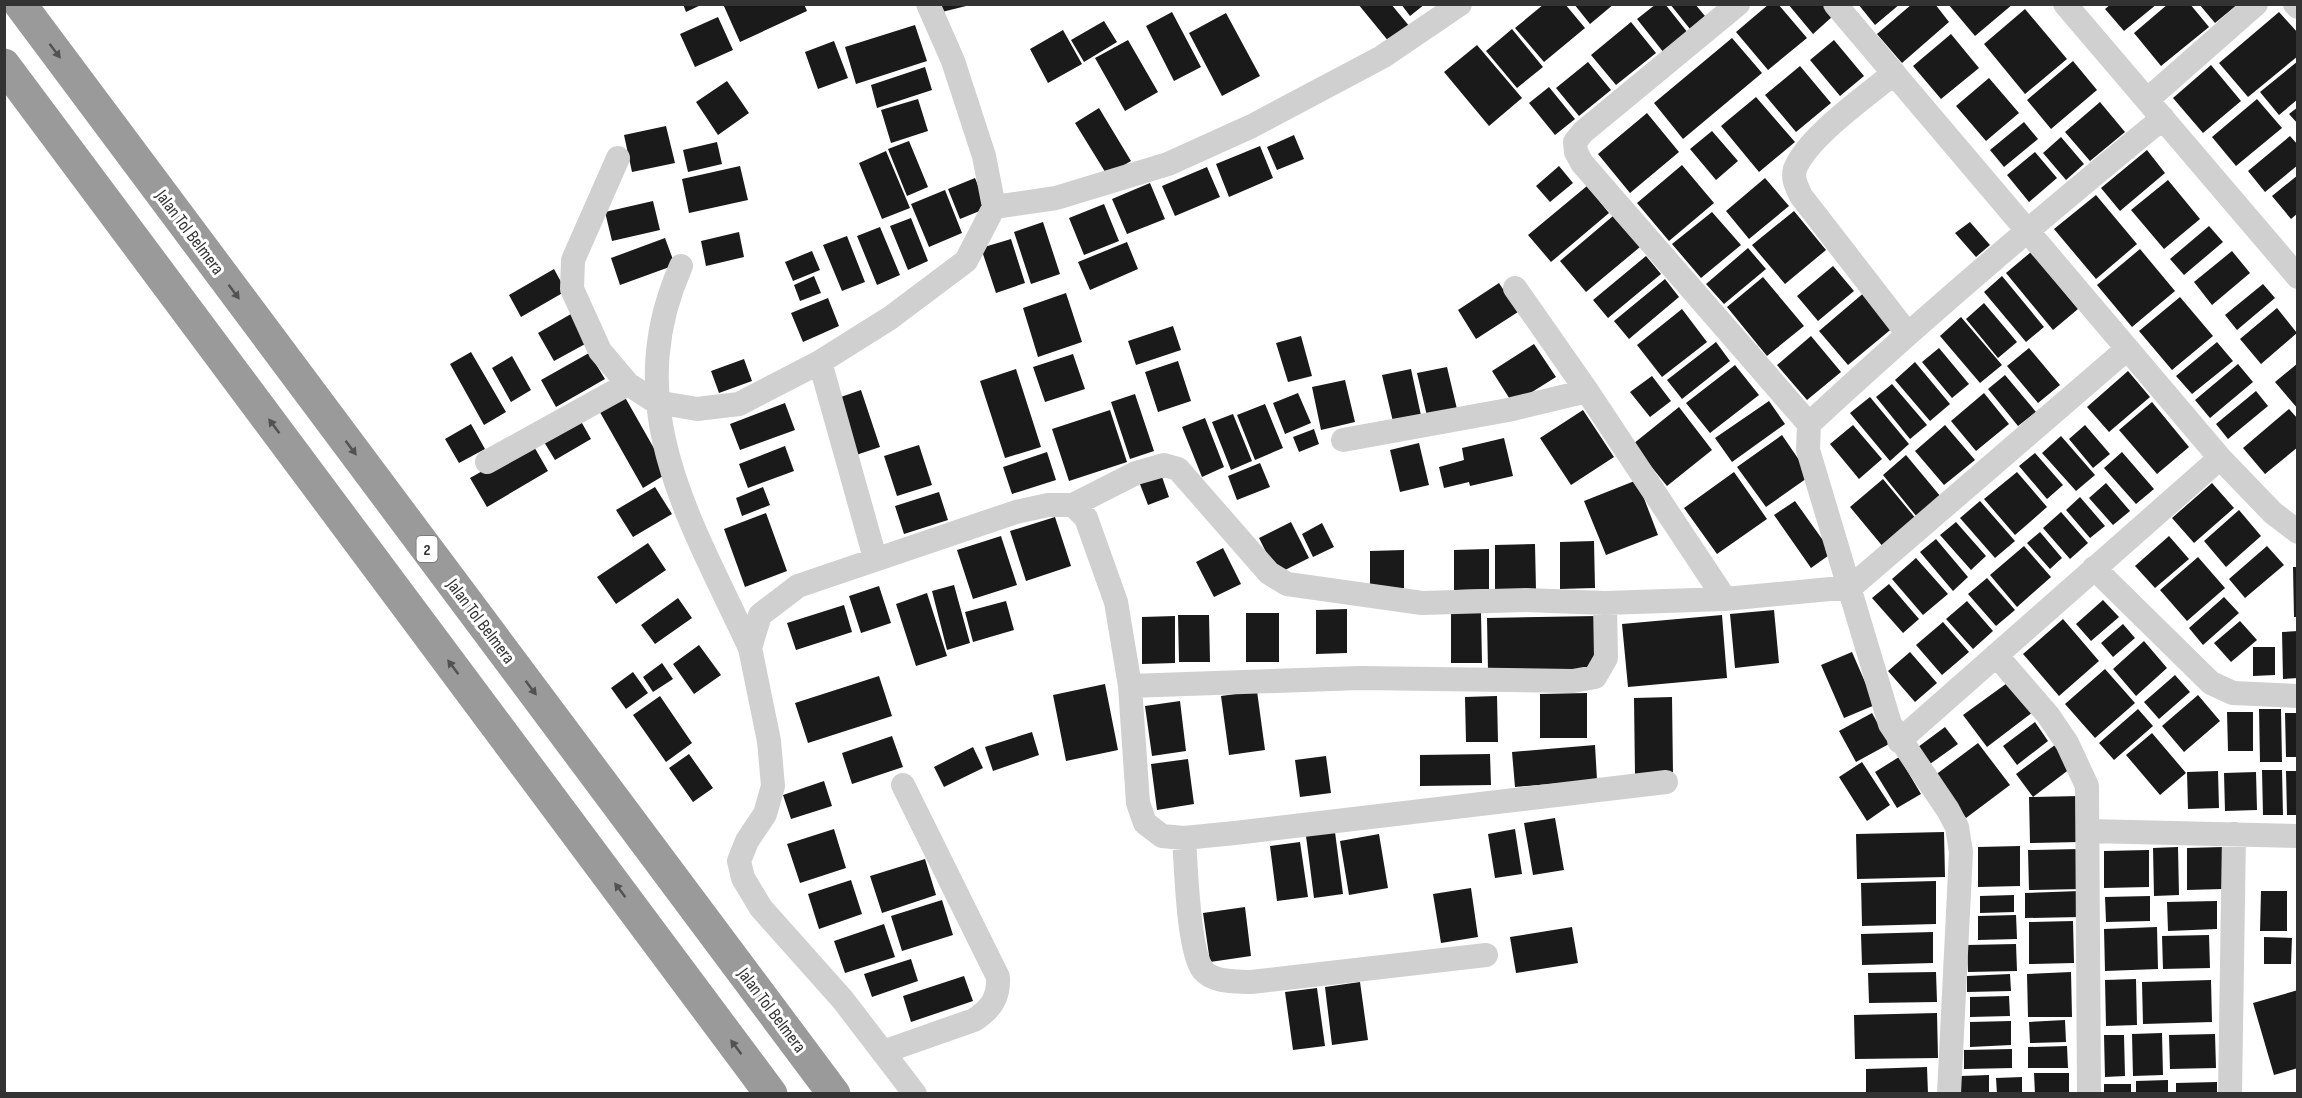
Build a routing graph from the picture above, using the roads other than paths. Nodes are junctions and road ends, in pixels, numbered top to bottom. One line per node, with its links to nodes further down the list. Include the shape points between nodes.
1 (20, 4): 49 (highway, Jalan Tol Belmera / 2, one-way to 49)
2 (928, 4): 13 (street, via 953,62 984,156)
3 (1460, 4): 13 (street, via 1382,57 1252,126 1168,164 1056,198)
4 (1738, 4): 24 (street, via 1583,132 1575,142 1576,152)
5 (1835, 4): 9 (street)
6 (2065, 4): 10 (street)
7 (2256, 4): 10 (street)
8 (4, 65): 48 (highway, one-way to 8)
9 (1894, 73): 14 (street); 18 (street, via 1808,147 1794,171 1801,196)
10 (2147, 100): 11 (street)
11 (2163, 118): 14 (street); 16 (street)
12 (618, 158): 21 (street, via 573,260 572,289 600,351)
13 (994, 207): 20 (street, via 966,261 890,318)
14 (2027, 229): 18 (street); 19 (street)
15 (681, 266): 23 (street, via 667,298)
16 (2298, 277)
17 (1515, 288): 22 (street)
18 (1907, 333): 24 (street)
19 (2127, 349): 26 (street); 32 (street)
20 (820, 362): 23 (street, via 738,404 697,409); 30 (street)
21 (628, 384): 23 (street); 27 (street)
22 (1587, 391): 25 (street, via 1508,410); 33 (street)
23 (656, 402): 35 (street, via 669,465)
24 (1809, 424): 32 (street, via 1808,450)
25 (1343, 440)
26 (2220, 458): 29 (street, via 2273,513); 31 (street)
27 (487, 462)
28 (1073, 505): 30 (street, via 1048,505 1016,512); 34 (street, via 1136,473 1164,465 1178,469 1269,573 1287,584 1422,603); 37 (street, via 1086,518 1116,602)
29 (2298, 532)
30 (875, 558): 35 (street, via 798,586 760,615)
31 (2094, 568): 36 (street); 38 (street, via 2211,683 2233,693)
32 (1851, 587): 33 (street); 39 (street, via 1890,724)
33 (1725, 599): 34 (street)
34 (1605, 603): 37 (street, via 1606,658 1595,677 1584,679 1360,678)
35 (750, 648): 47 (street, via 769,741 773,786 765,814 739,861 743,878 761,908 843,1000)
36 (1996, 655): 39 (street); 42 (street, via 2067,743 2087,786)
37 (1130, 686): 45 (street, via 1138,803 1145,823 1162,836)
38 (2298, 696)
39 (1899, 741): 51 (street, via 1948,810 1957,827 1961,852)
40 (1666, 782): 45 (street)
41 (903, 785): 47 (street, via 998,977 999,990 987,1012 974,1020)
42 (2089, 831): 43 (street); 52 (street)
43 (2234, 834): 44 (street); 53 (street)
44 (2298, 836)
45 (1184, 838): 46 (street, via 1195,952 1203,971 1219,979 1251,982)
46 (1486, 955)
47 (883, 1052): 50 (street)
48 (771, 1094)
49 (834, 1094)
50 (915, 1094)
51 (1949, 1094)
52 (2089, 1094)
53 (2230, 1094)

